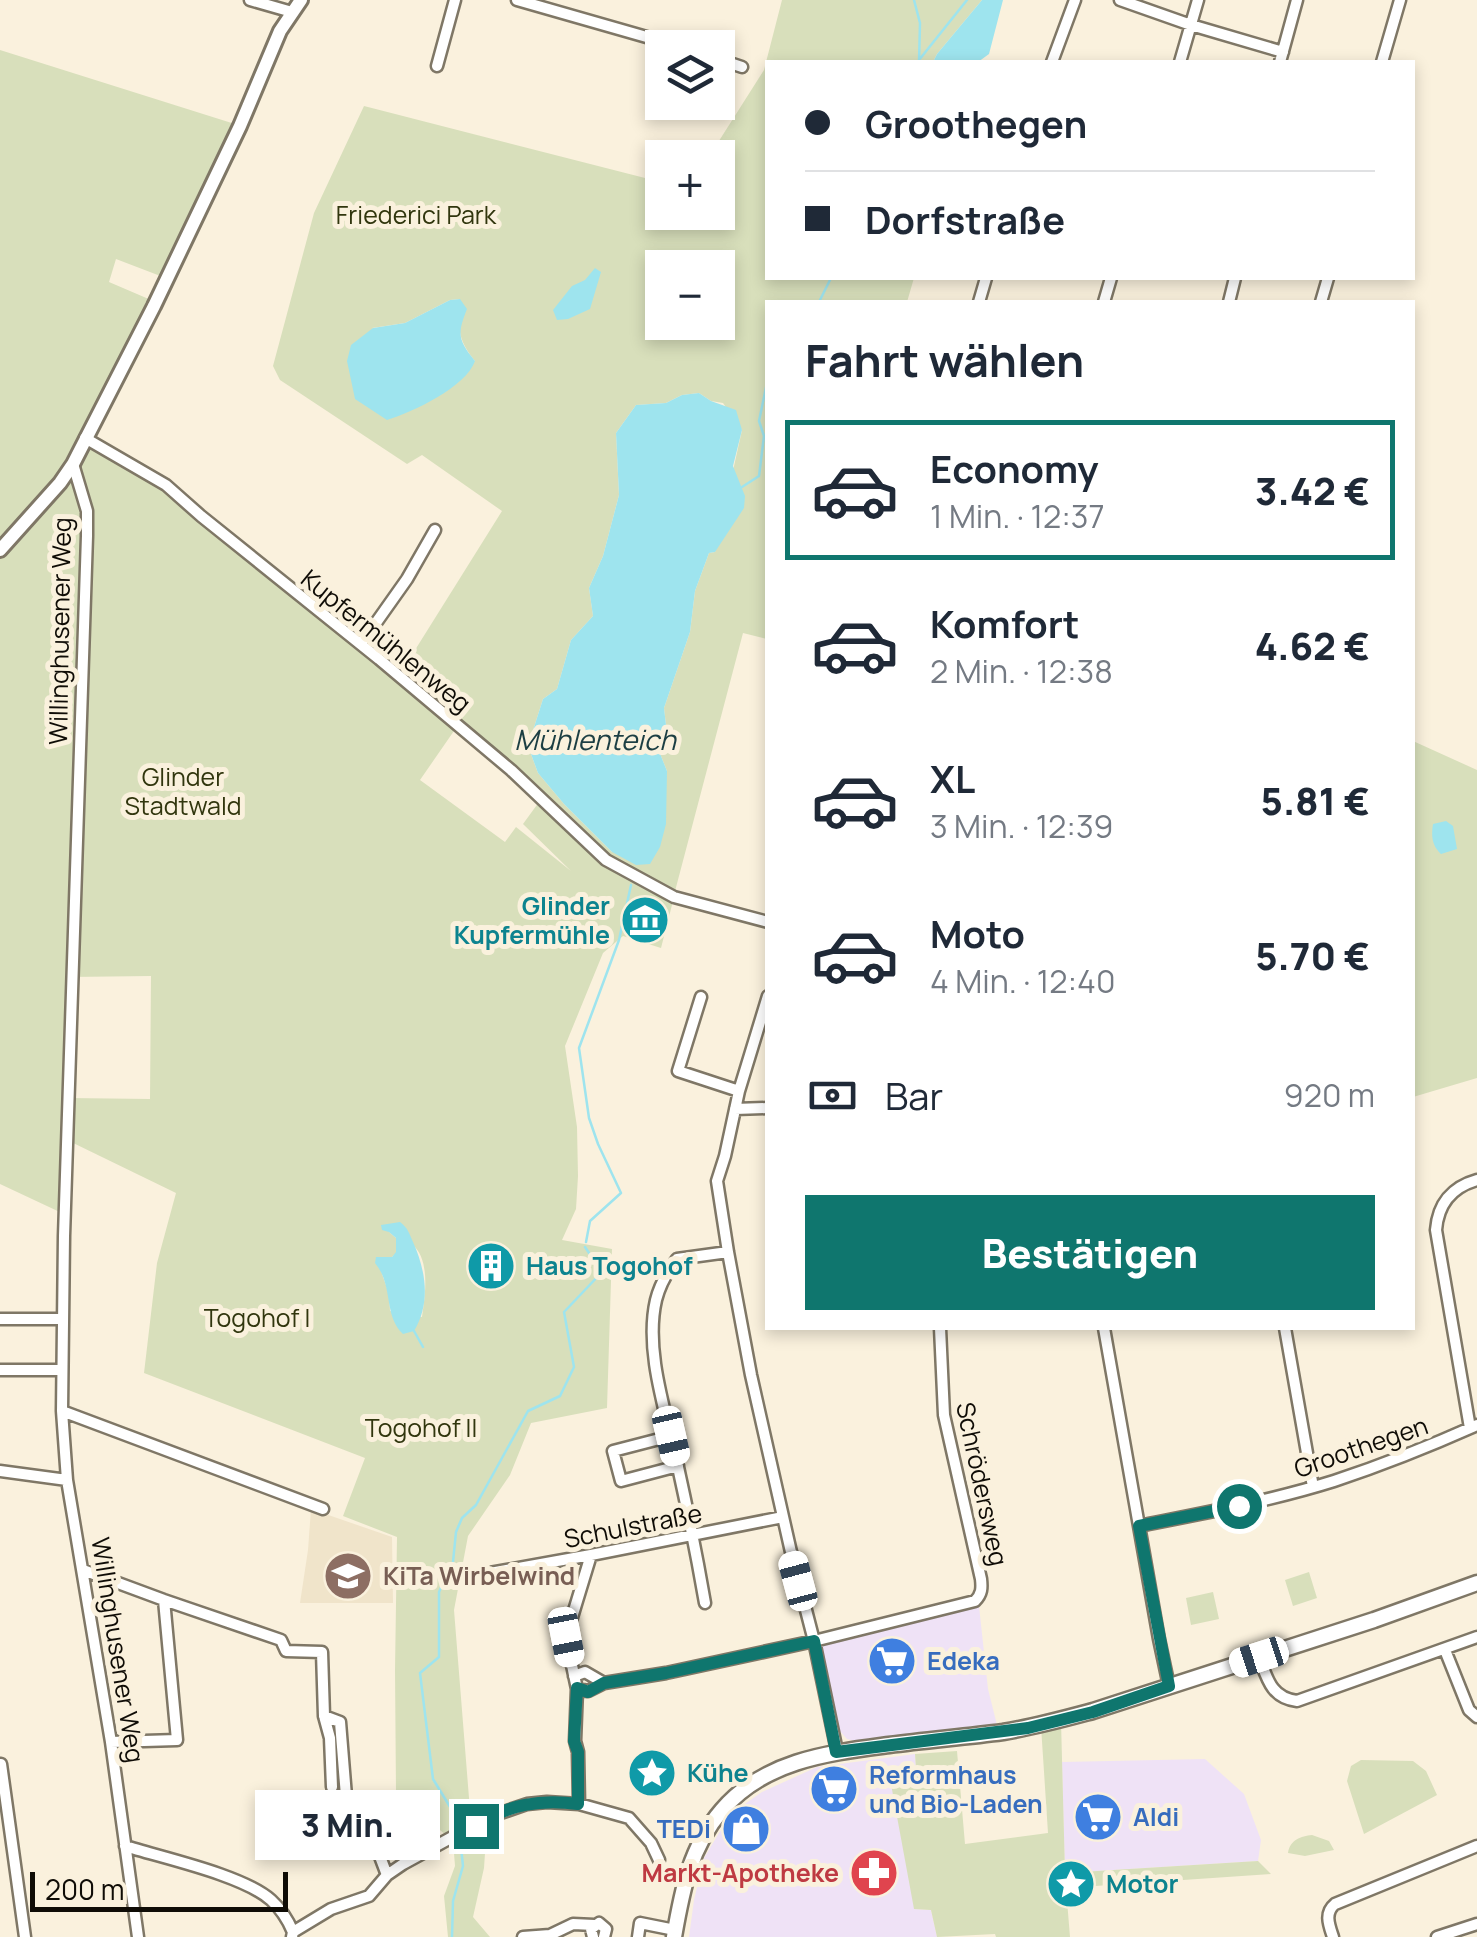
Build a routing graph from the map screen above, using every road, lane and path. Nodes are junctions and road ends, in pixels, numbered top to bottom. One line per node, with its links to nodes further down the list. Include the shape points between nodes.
1 (250, 0): 9 (street)
2 (455, 0): 17 (street)
3 (518, 0): 11 (street)
4 (1075, 0): 13 (street)
5 (1120, 0): 10 (street)
6 (1198, 0): 10 (street)
7 (1298, 0): 12 (street)
8 (1400, 0): 15 (street)
9 (296, 6): 19 (street)
10 (1191, 25): 12 (street); 14 (street)
11 (645, 37)
12 (1281, 57)
13 (1053, 60)
14 (1181, 60)
15 (1382, 60)
16 (735, 64): 18 (street)
17 (437, 66)
18 (742, 67)
19 (84, 438): 20 (street); 23 (street, Kupfermühlenweg, via 166,485)
20 (72, 464): 22 (street); 33 (street, Willinghusener Weg, via 87,511 87,536)
21 (436, 530): 23 (street)
22 (0, 550)
23 (361, 644): 24 (street, Kupfermühlenweg, via 606,860 674,897)
24 (765, 921)
25 (702, 997): 27 (street, via 678,1072)
26 (765, 1006): 27 (street)
27 (739, 1091): 29 (street)
28 (765, 1108): 29 (street)
29 (735, 1110): 31 (street, via 717,1180)
30 (1477, 1180): 40 (street, via 1445,1200 1436,1230)
31 (728, 1252): 41 (street, via 677,1259 664,1276 654,1350); 47 (street)
32 (0, 1319): 33 (street)
33 (62, 1319): 38 (street, Willinghusener Weg)
34 (940, 1330): 57 (street, Schrödersweg, via 944,1415 980,1596)
35 (1104, 1330): 48 (street)
36 (1285, 1330): 45 (street)
37 (0, 1370): 38 (street)
38 (61, 1370): 39 (street, Willinghusener Weg)
39 (62, 1411): 44 (street, Willinghusener Weg); 46 (street)
40 (1474, 1427): 45 (street, Groothegen)
41 (671, 1436): 42 (street); 42 (street, via 613,1451 620,1481)
42 (678, 1466): 49 (street)
43 (0, 1471): 44 (street)
44 (68, 1480): 51 (street, Willinghusener Weg)
45 (1313, 1487): 48 (street, Groothegen)
46 (323, 1508)
47 (783, 1516): 49 (street, Schulstraße); 57 (street)
48 (1139, 1526): 62 (street)
49 (693, 1535): 50 (street, Schulstraße); 55 (street)
50 (592, 1555): 52 (street, Schulstraße); 60 (street, via 566,1637)
51 (84, 1570): 54 (street); 66 (street, Willinghusener Weg)
52 (490, 1573)
53 (1477, 1583): 59 (main road)
54 (164, 1600): 65 (street, via 281,1640 286,1651 322,1652 324,1716 340,1722); 66 (street, via 177,1740)
55 (704, 1603)
56 (1477, 1637): 58 (street)
57 (814, 1641): 61 (street); 67 (street)
58 (1445, 1650): 59 (street, via 1297,1700 1276,1693); 64 (street)
59 (1259, 1657): 62 (main road)
60 (574, 1676): 61 (street, via 585,1672); 63 (street)
61 (604, 1683): 63 (street, via 588,1692)
62 (1169, 1686): 67 (main road, via 1028,1728)
63 (577, 1688): 70 (street)
64 (1477, 1717)
65 (335, 1739): 69 (street); 74 (street, via 346,1796)
66 (111, 1742): 71 (street, Willinghusener Weg)
67 (836, 1752): 78 (main road, via 791,1764 729,1802 691,1861)
68 (2, 1764): 79 (street)
69 (332, 1787)
70 (578, 1804): 73 (street, via 630,1818); 74 (street, via 526,1804 489,1817)
71 (125, 1846): 77 (street, via 248,1884 272,1900); 80 (street, Willinghusener Weg)
72 (1477, 1846): 84 (street, via 1335,1904 1328,1918)
73 (659, 1860)
74 (388, 1875): 77 (street, via 368,1896 331,1908)
75 (1477, 1924): 85 (street)
76 (594, 1931): 81 (street, via 573,1924); 82 (street, via 601,1924)
77 (292, 1934)
78 (674, 1934): 83 (street, via 640,1923)
79 (25, 1937)
80 (138, 1937)
81 (523, 1937)
82 (605, 1937)
83 (638, 1937)
84 (1332, 1937)
85 (1437, 1937)

